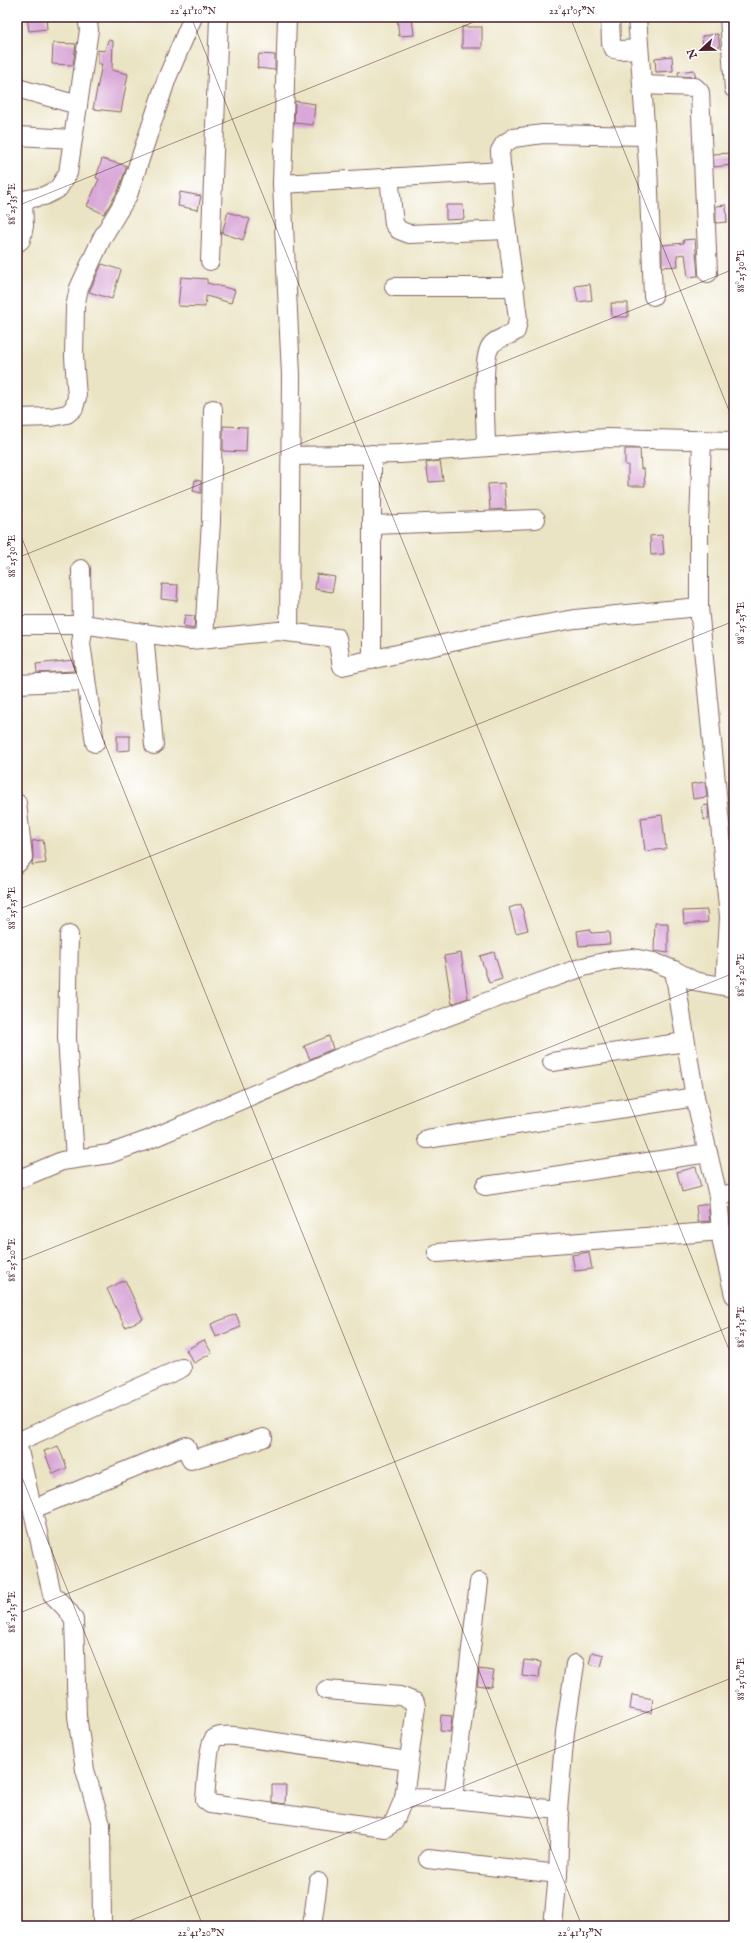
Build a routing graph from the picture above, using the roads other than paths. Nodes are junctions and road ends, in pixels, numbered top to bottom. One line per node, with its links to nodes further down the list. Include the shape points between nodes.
1 (87, 17): 13 (street, via 89,30)
2 (193, 17): 29 (street, via 167,78 128,195 102,238 79,288 75,307 74,408 67,414 52,417)
3 (219, 17): 23 (street)
4 (286, 17): 19 (street)
5 (610, 17): 8 (street, via 611,43 614,49)
6 (637, 17): 8 (street)
7 (729, 17): 9 (street)
8 (639, 49): 10 (street)
9 (733, 68): 12 (street)
10 (642, 85): 15 (street); 24 (street, via 695,87 700,92)
11 (17, 88): 13 (street)
12 (734, 89)
13 (78, 105): 16 (street)
14 (17, 136): 16 (street)
15 (646, 136): 17 (street, via 543,134 513,138 504,144 500,151); 27 (street)
16 (73, 139): 20 (street, via 68,173 58,189 44,196)
17 (502, 171): 18 (street); 21 (street)
18 (389, 177): 19 (street); 21 (street, via 394,224 398,230 409,234)
19 (282, 184): 34 (street, via 291,375)
20 (20, 201): 22 (street, via 24,226 21,240)
21 (507, 230): 26 (street)
22 (17, 243)
23 (210, 261)
24 (708, 273)
25 (394, 287): 26 (street)
26 (515, 287): 32 (street, via 518,319 516,330 490,346 488,352 485,380)
27 (653, 296)
28 (213, 410): 43 (street, via 211,521)
29 (17, 418)
30 (702, 440): 31 (street); 32 (street, via 606,438); 38 (street)
31 (734, 441)
32 (486, 446): 33 (street)
33 (372, 454): 34 (street); 36 (street)
34 (291, 456): 41 (street)
35 (536, 519): 36 (street)
36 (372, 525): 44 (street)
37 (81, 569): 40 (street)
38 (699, 607): 44 (street, via 575,619 489,634); 53 (street, via 728,917)
39 (17, 625): 40 (street)
40 (85, 625): 42 (street); 45 (street, via 81,643)
41 (289, 632): 43 (street); 44 (street, via 337,638 342,666)
42 (144, 633): 43 (street, via 191,640); 48 (street)
43 (204, 638)
44 (372, 660)
45 (86, 681): 46 (street); 47 (street)
46 (17, 684)
47 (95, 743)
48 (154, 745)
49 (17, 803): 50 (street, via 23,857)
50 (17, 864)
51 (69, 935): 59 (street, via 67,1037)
52 (674, 970): 53 (street, via 694,981); 54 (street); 59 (street, via 654,962 633,958 583,967 341,1057 148,1140 109,1154)
53 (730, 987)
54 (685, 1042): 55 (street); 56 (street)
55 (552, 1062)
56 (695, 1097): 57 (street); 58 (street)
57 (427, 1139)
58 (708, 1153): 61 (street); 62 (street)
59 (75, 1159): 60 (street, via 62,1161)
60 (17, 1180)
61 (485, 1186)
62 (726, 1195): 63 (street)
63 (726, 1239): 64 (street); 65 (street)
64 (437, 1253)
65 (734, 1295)
66 (182, 1368): 68 (street)
67 (263, 1438): 69 (street, via 191,1460 186,1446)
68 (17, 1442): 69 (street)
69 (33, 1509): 80 (street, via 52,1594 70,1611 74,1620 77,1716 88,1785 101,1824)
70 (479, 1582): 75 (street)
71 (574, 1664): 76 (street)
72 (326, 1690): 73 (street, via 400,1696 414,1702 416,1707)
73 (408, 1761): 74 (street); 74 (street, via 235,1736 218,1736 213,1740 211,1749 205,1800 210,1804 385,1828 394,1822)
74 (404, 1798): 75 (street)
75 (453, 1799): 76 (street)
76 (558, 1810): 78 (street)
77 (428, 1859): 78 (street)
78 (558, 1874): 82 (street)
79 (318, 1882): 81 (street)
80 (102, 1926)
81 (312, 1926)
82 (553, 1926)

